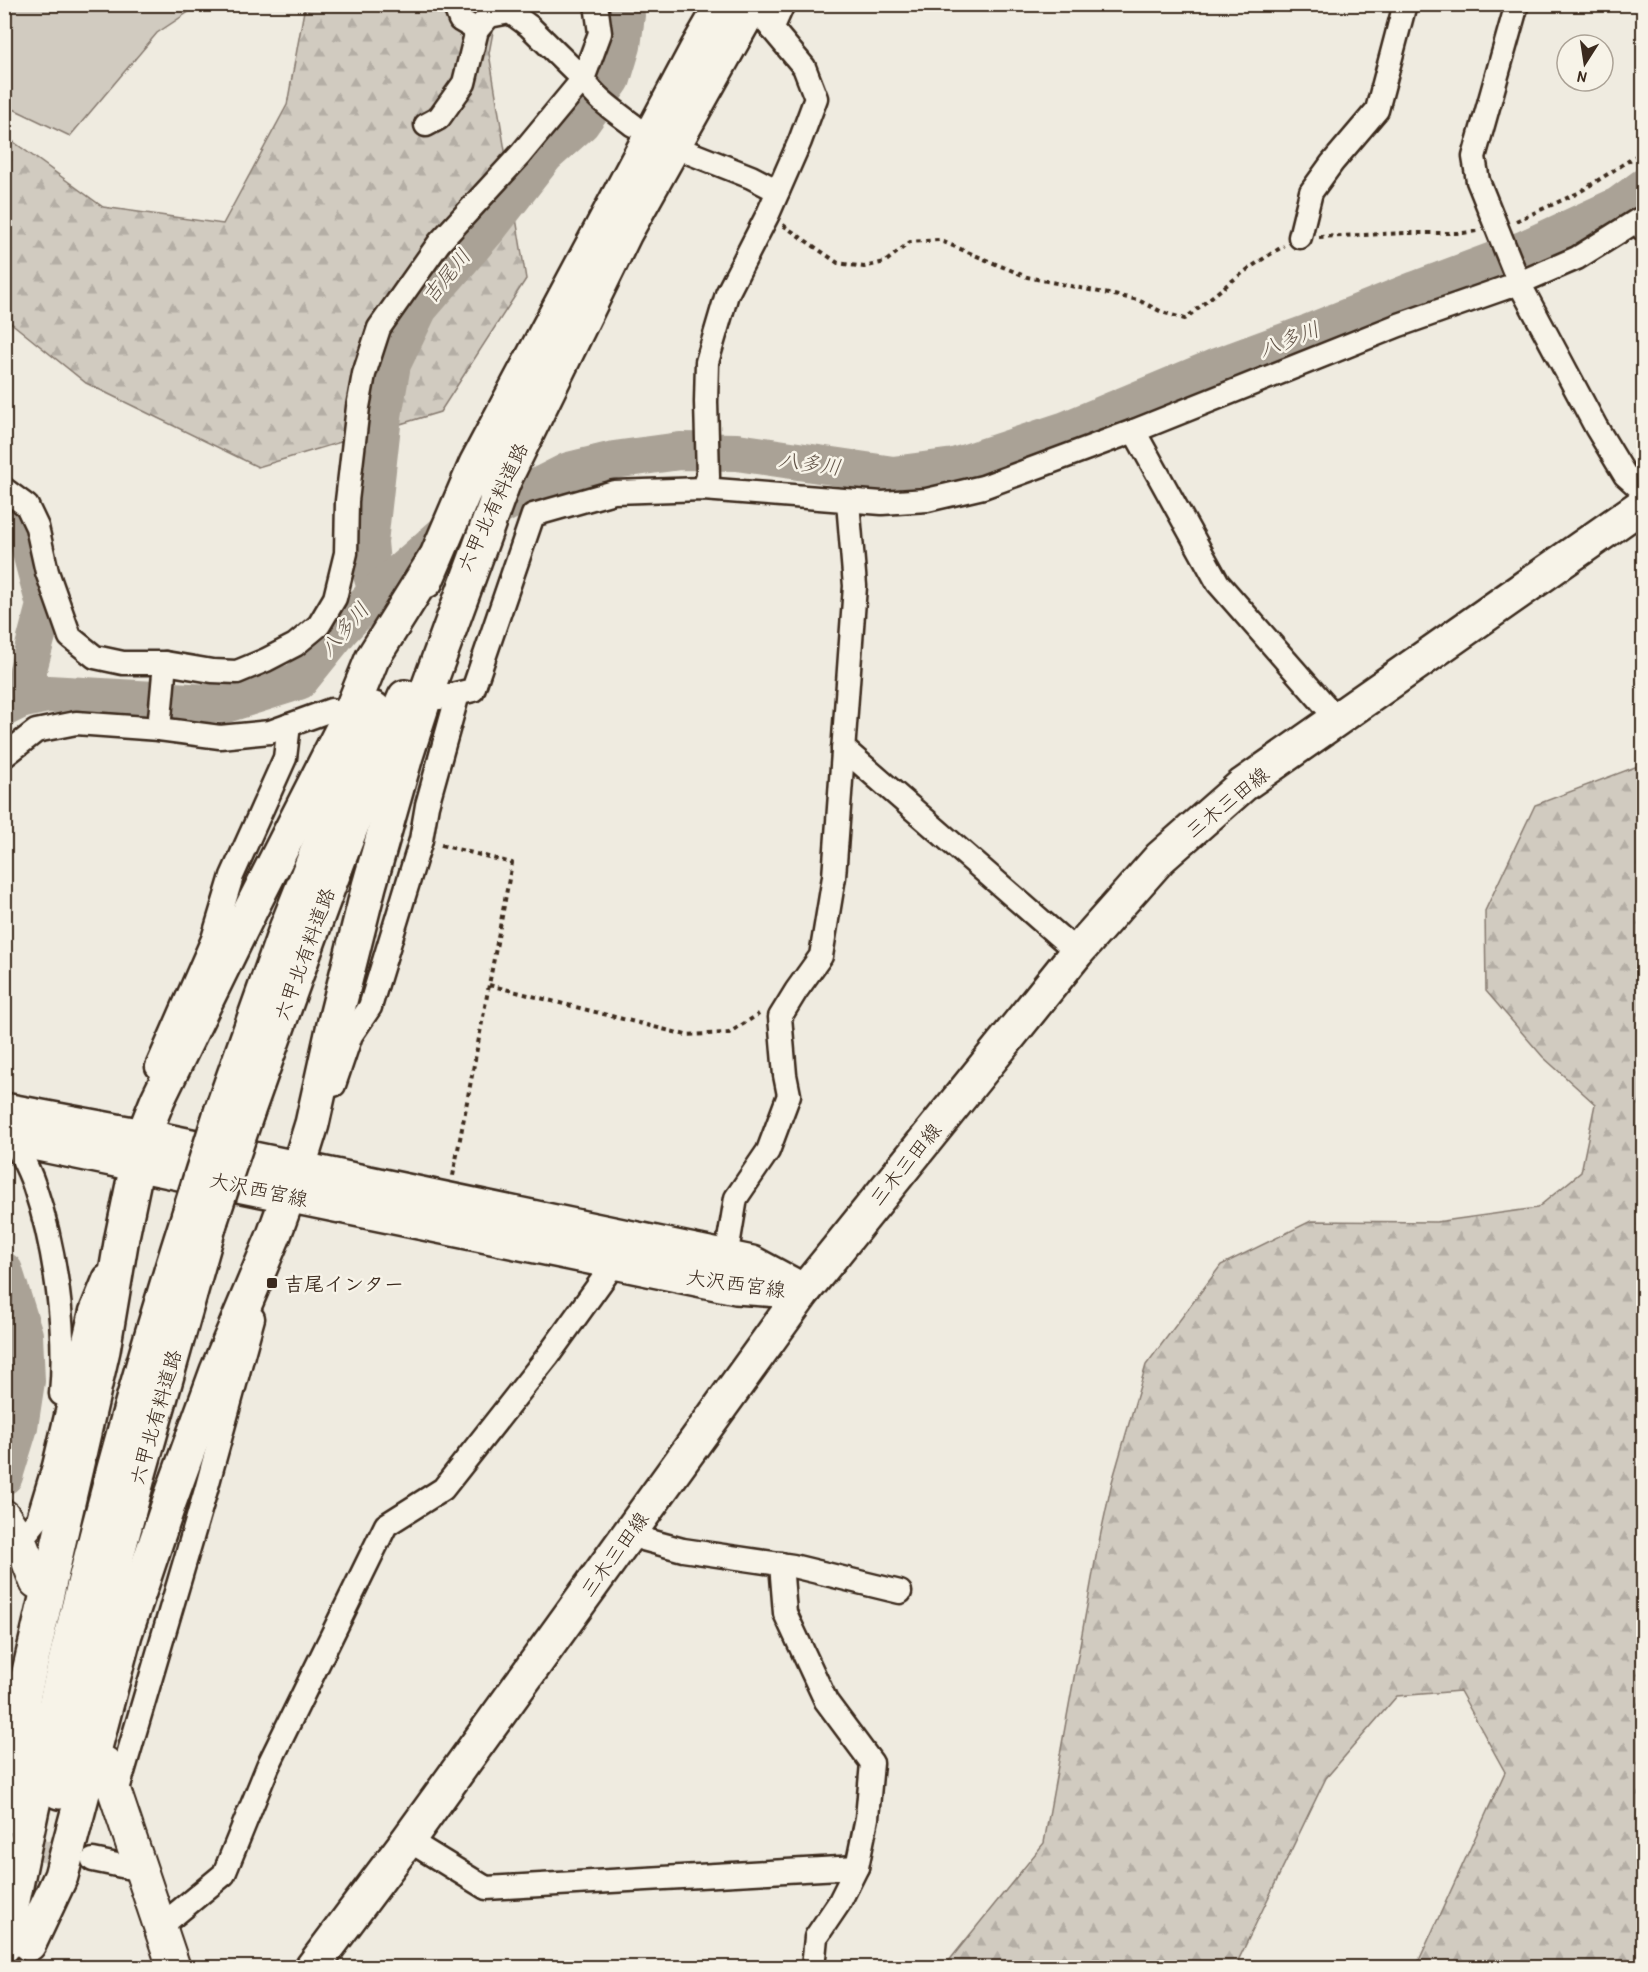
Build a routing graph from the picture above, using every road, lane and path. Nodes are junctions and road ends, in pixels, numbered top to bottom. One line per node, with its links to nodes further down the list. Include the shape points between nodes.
1 (454, 4): 8 (street, via 460,20)
2 (596, 4): 9 (street, via 600,33)
3 (723, 4): 27 (main road, 六甲北有料道路, via 476,464)
4 (783, 4): 7 (street)
5 (1405, 4): 18 (street, via 1377,110 1311,192)
6 (1518, 4): 16 (street, via 1474,158 1478,181)
7 (762, 17): 14 (street, via 804,67 816,98); 21 (main road, 六甲北有料道路, via 625,233)
8 (477, 30): 9 (street, via 489,16 510,12); 10 (street, via 464,83 439,118)
9 (585, 83): 11 (street); 28 (street, via 439,243 379,328 358,407 346,554 335,598 319,625 294,645 237,672)
10 (426, 125)
11 (633, 125)
12 (1644, 151): 16 (path, via 1578,193)
13 (690, 153): 14 (street)
14 (778, 190): 15 (street)
15 (768, 214): 18 (path, via 838,263 864,267 885,262 910,242 939,240 1027,277 1138,300 1185,320 1263,259); 22 (street, via 727,294 707,362)
16 (1499, 230): 18 (path); 19 (street)
17 (1644, 230): 19 (street, via 1638,220 1576,258)
18 (1300, 237)
19 (1517, 279): 20 (street); 24 (street, via 1596,427 1625,474)
20 (1134, 431): 25 (street, via 983,487 927,500); 30 (street, via 1218,583)
21 (505, 478): 39 (main road, 六甲北有料道路, via 380,754); 40 (main road, via 406,756)
22 (706, 483): 25 (street); 35 (street, via 614,492 533,515 473,690 448,696)
23 (4, 489): 28 (street, via 27,507 37,527 47,572 70,637 95,657)
24 (1644, 492)
25 (848, 502): 33 (street, via 855,586)
26 (1644, 504): 30 (main road, 三木三田線)
27 (434, 560): 39 (main road, 六甲北有料道路, via 315,854); 42 (main road, via 372,659 349,716 158,1099)
28 (164, 666): 32 (street)
29 (331, 710): 31 (street)
30 (1337, 719): 36 (main road, 三木三田線, via 1243,785 1160,858)
31 (289, 725): 32 (street, via 270,732 220,737); 42 (street, via 285,758 232,876 213,939 154,1073)
32 (159, 726): 34 (street, via 76,723 36,731)
33 (843, 748): 36 (street); 38 (street, via 834,877 821,956)
34 (4, 756)
35 (421, 840): 37 (path, via 512,862); 40 (street, via 370,1007 351,1035 332,1091)
36 (1077, 952): 49 (main road, 三木三田線)
37 (489, 985): 38 (path, via 686,1035 729,1033 766,1009); 44 (path)
38 (780, 1017): 47 (street, via 789,1095 768,1151 736,1198)
39 (235, 1111): 64 (main road, 六甲北有料道路, bridge, via 200,1217)
40 (312, 1124): 43 (main road)
41 (7, 1129): 42 (main road, 大沢西宮線); 50 (street, via 34,1183 49,1236 58,1290 63,1381)
42 (140, 1150): 43 (main road, 大沢西宮線); 46 (main road)
43 (293, 1182): 44 (main road, 大沢西宮線); 45 (main road); 48 (main road, 大沢西宮線)
44 (448, 1200): 47 (main road, 大沢西宮線)
45 (274, 1235): 57 (street, via 206,1490); 64 (main road, via 217,1371 125,1634 61,1876)
46 (122, 1237): 50 (street, via 91,1311); 58 (main road, via 103,1350 24,1694)
47 (726, 1258): 49 (main road, 大沢西宮線, via 752,1263)
48 (616, 1261): 49 (main road, 大沢西宮線, via 736,1287); 63 (street, via 548,1357 443,1489 386,1525 268,1766 224,1874)
49 (804, 1291): 52 (main road, 三木三田線)
50 (56, 1455): 51 (street, via 38,1519)
51 (10, 1535): 54 (street)
52 (628, 1535): 53 (street, via 683,1550); 59 (main road, 三木三田線)
53 (781, 1564): 55 (street); 61 (street, via 785,1613 826,1701 872,1763)
54 (36, 1582)
55 (900, 1592)
56 (105, 1763): 57 (street)
57 (116, 1796): 62 (street)
58 (4, 1817)
59 (408, 1840): 61 (street, via 486,1888); 66 (main road, 三木三田線)
60 (93, 1860): 62 (street)
61 (857, 1867): 67 (street, via 816,1938)
62 (141, 1870): 63 (street)
63 (160, 1927): 65 (street)
64 (20, 1952)
65 (174, 1968)
66 (312, 1968)
67 (813, 1968)

